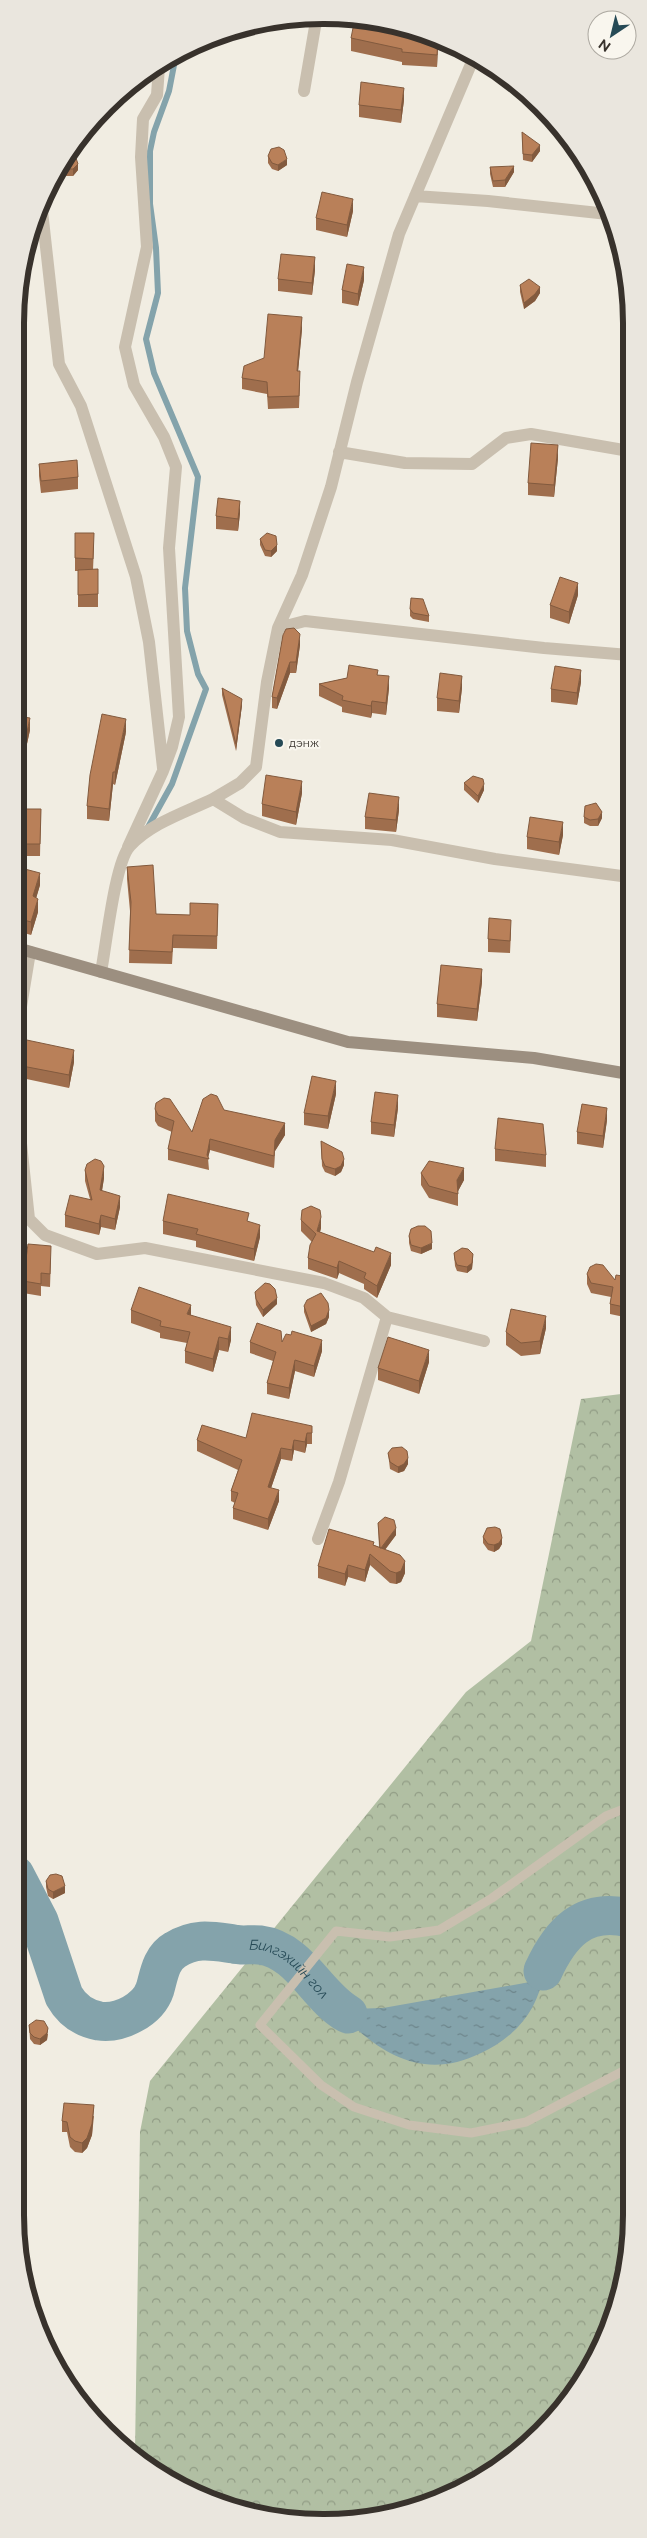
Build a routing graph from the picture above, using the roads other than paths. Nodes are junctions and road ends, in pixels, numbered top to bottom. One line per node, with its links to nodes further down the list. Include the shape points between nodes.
1 (315, 24): 4 (street)
2 (470, 63): 5 (street)
3 (159, 73): 12 (street, via 157,95 143,119 141,157 147,246 125,347 134,385 164,437 176,467 170,548 179,717)
4 (304, 91)
5 (415, 196): 6 (street); 9 (street, via 399,234)
6 (602, 213)
7 (43, 220): 12 (street, via 59,364 81,406 136,577 150,642)
8 (623, 450): 9 (street, via 532,434 506,438 472,464 405,462)
9 (339, 452): 10 (street, via 302,575)
10 (278, 628): 11 (street, via 306,621); 13 (street, via 256,766 240,783)
11 (623, 655)
12 (163, 771): 14 (street)
13 (213, 799): 14 (street, via 144,833); 15 (street, via 244,818 280,832 392,840 495,859)
14 (128, 847): 18 (street, via 119,871)
15 (623, 876)
16 (24, 950): 17 (main road)
17 (30, 952): 18 (main road); 19 (street)
18 (101, 972): 20 (main road, via 348,1042 534,1058)
19 (24, 989)
20 (623, 1073)
21 (24, 1176): 22 (street, via 29,1219 45,1234 97,1254 145,1248 324,1283 364,1298)
22 (387, 1318): 23 (street); 24 (street, via 339,1482)
23 (484, 1341)
24 (318, 1539)
25 (623, 1809): 26 (lane, via 606,1816 492,1898 438,1930 390,1938 336,1931 260,2025 321,2085 354,2107 409,2125 471,2133 526,2122)
26 (623, 2071)

